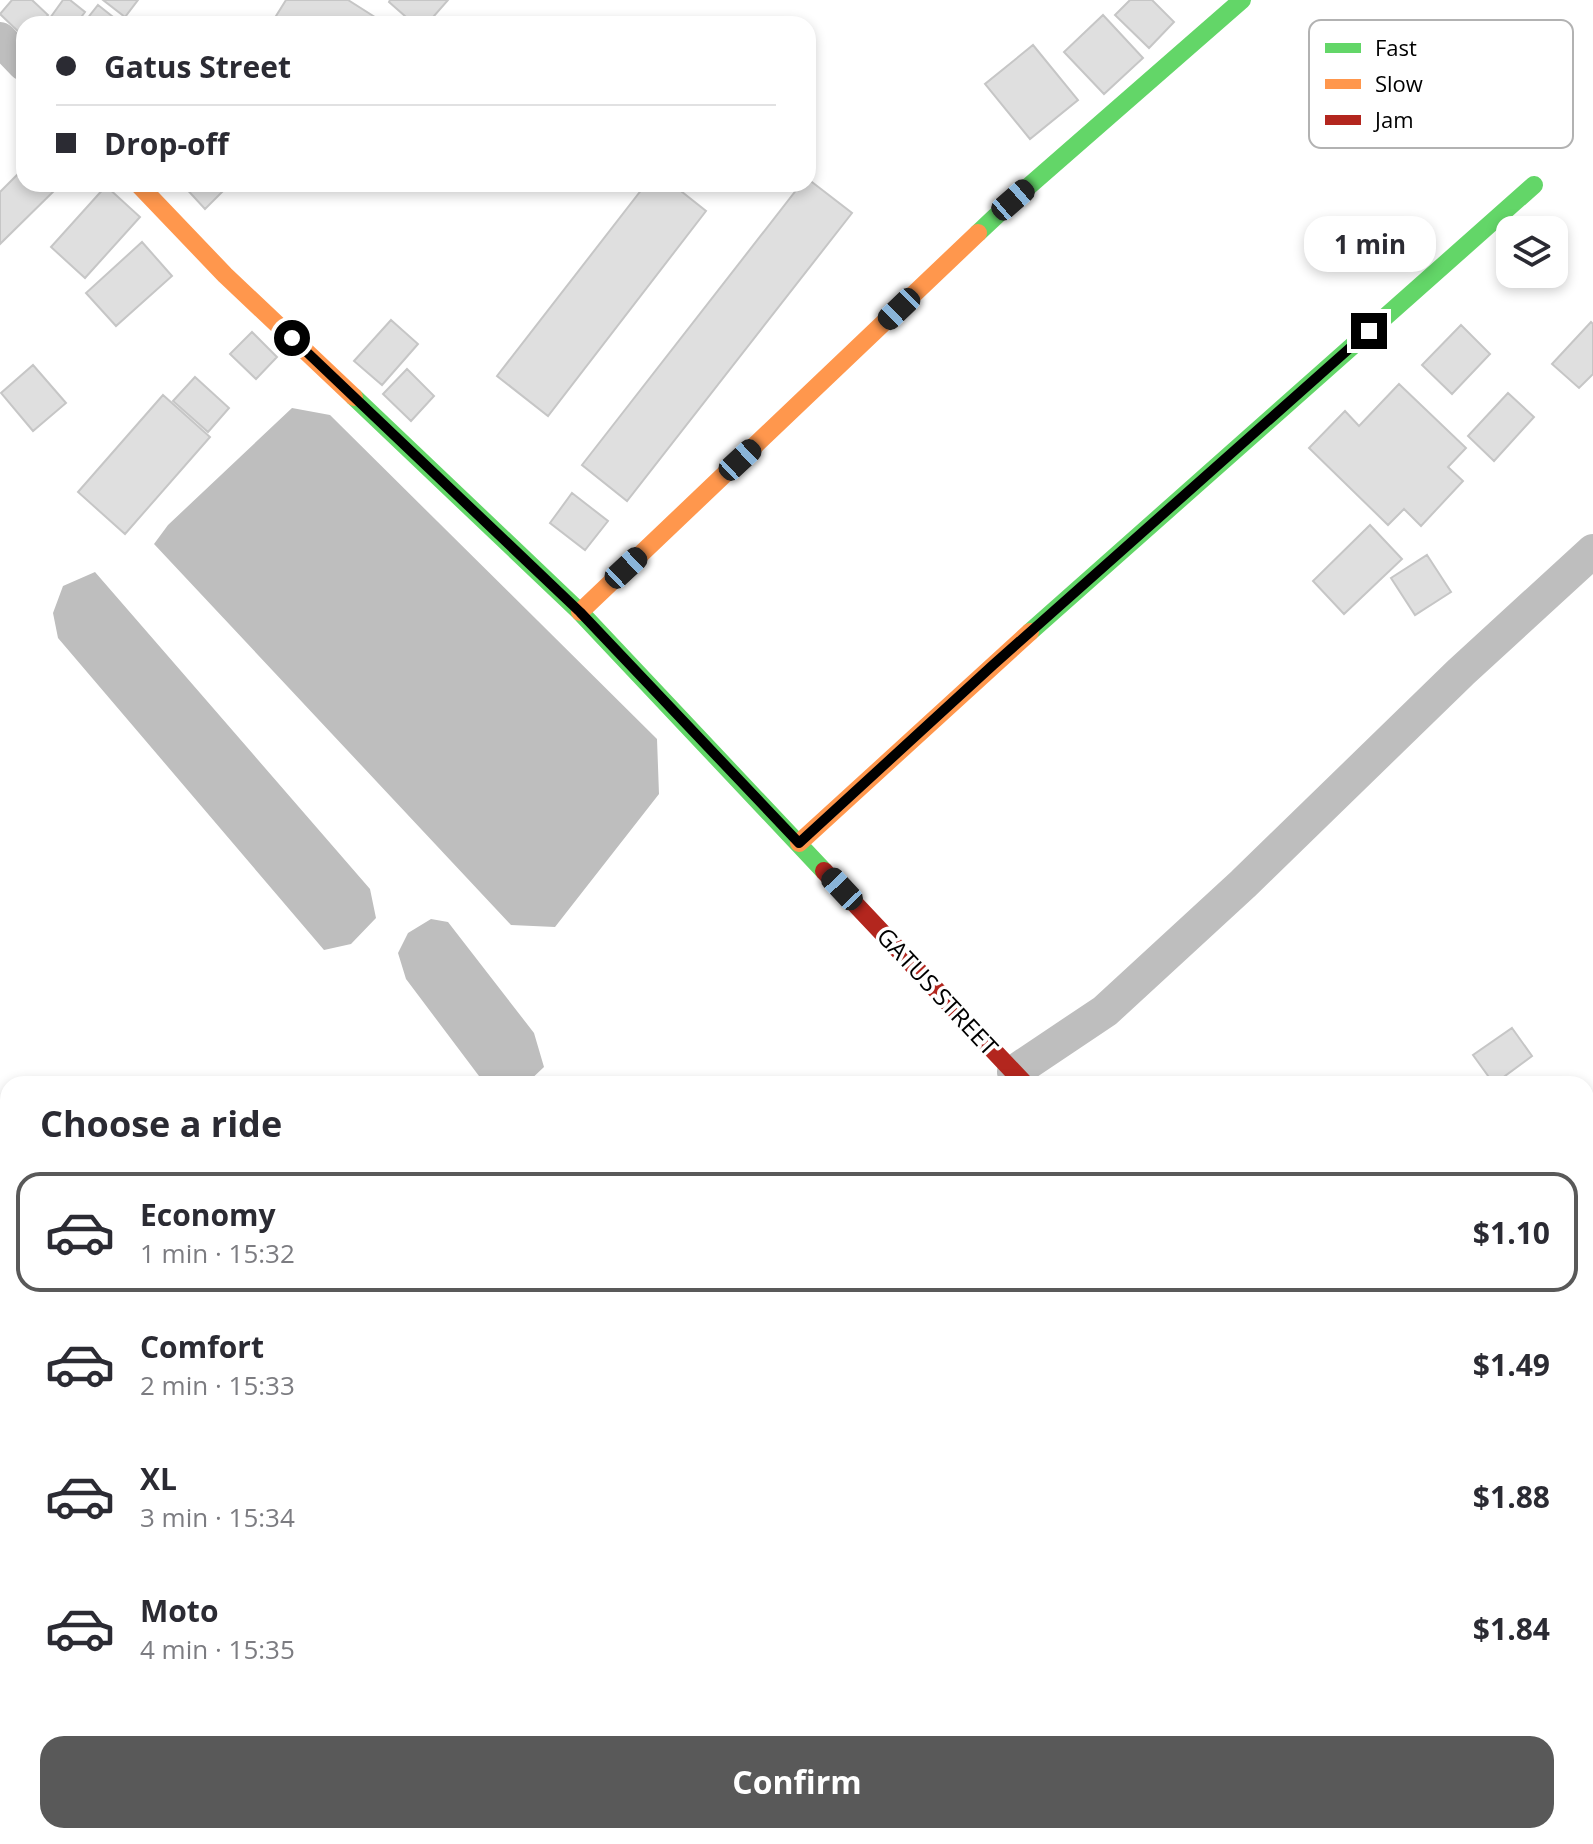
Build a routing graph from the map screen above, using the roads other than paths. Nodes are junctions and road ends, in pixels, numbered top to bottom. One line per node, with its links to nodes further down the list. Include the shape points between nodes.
1 (1242, 0): 7 (street, via 1013,200)
2 (0, 39): 3 (street)
3 (16, 56)
4 (1534, 185): 8 (street)
5 (146, 192): 7 (street, GATUS STREET, via 225,275)
6 (1593, 551): 10 (street, via 1243,884 1105,1011)
7 (580, 612): 8 (street, GATUS STREET)
8 (799, 843): 9 (street, GATUS STREET)
9 (1018, 1076)
10 (1023, 1076)

